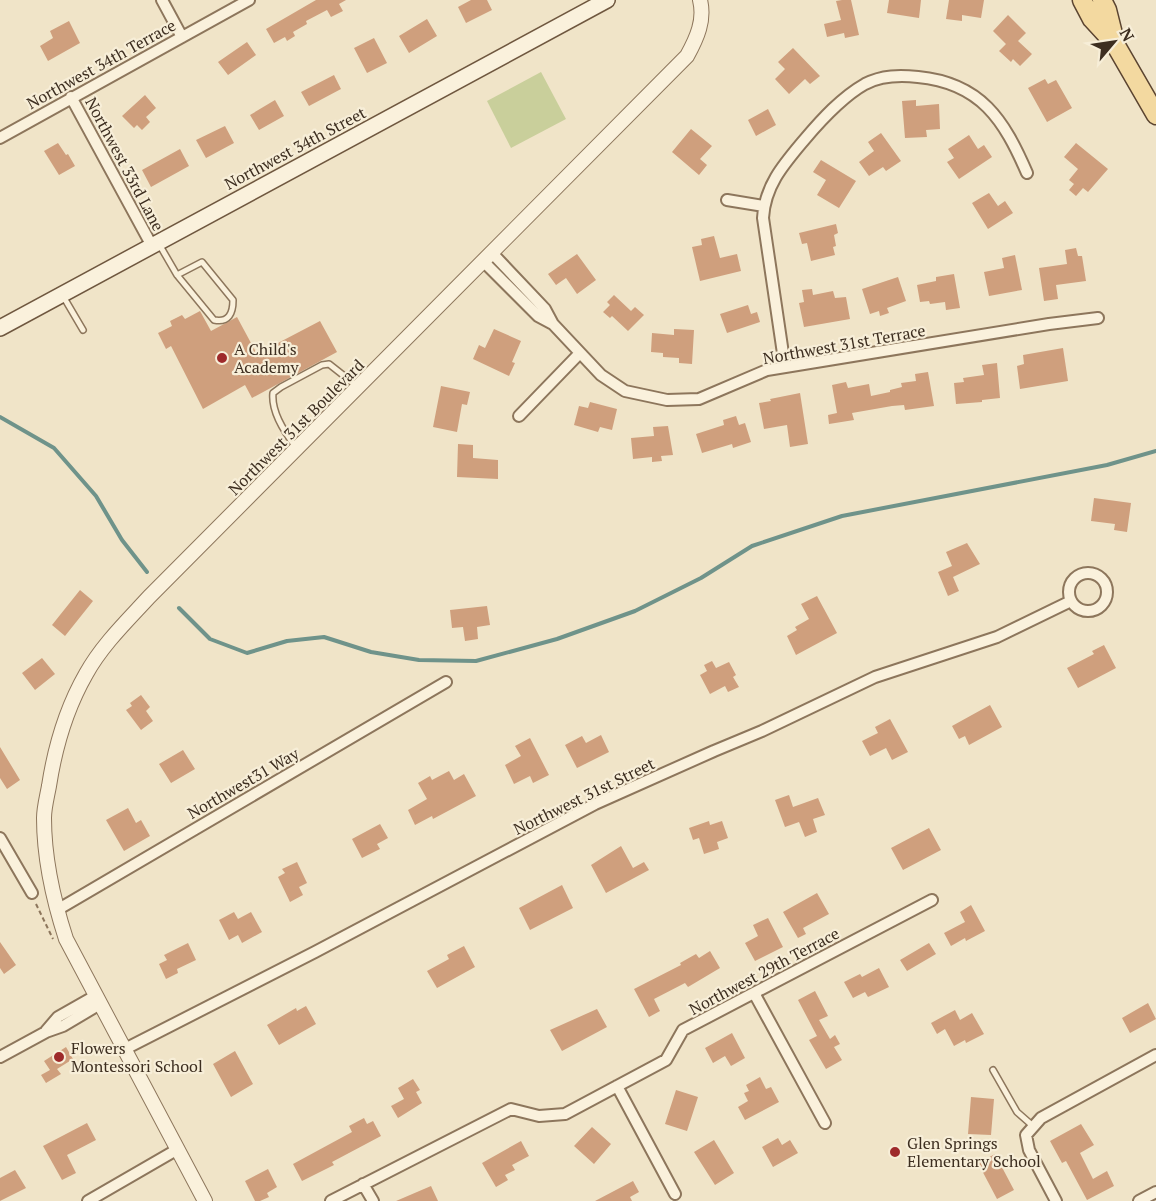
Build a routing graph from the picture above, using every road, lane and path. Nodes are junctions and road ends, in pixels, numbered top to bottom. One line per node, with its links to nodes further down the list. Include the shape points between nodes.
1 (162, 0): 7 (street)
2 (249, 0): 7 (street, Northwest 34th Terrace)
3 (607, 0): 15 (main road, Northwest 34th Street)
4 (700, 0): 16 (street, Northwest 31st Boulevard, via 701,22 687,56)
5 (1082, 0): 8 (main road, via 1092,19)
6 (1102, 0): 8 (main road)
7 (182, 37): 9 (street, Northwest 34th Terrace)
8 (1115, 44): 10 (main road)
9 (71, 97): 11 (street, Northwest 34th Terrace); 15 (street, Northwest 33rd Lane)
10 (1156, 115)
11 (0, 138)
12 (1027, 174): 14 (street, via 1003,125 978,98 951,83 893,76 866,84 836,107 792,154 767,191)
13 (727, 200): 14 (street)
14 (764, 206): 23 (street)
15 (155, 244): 17 (lane); 18 (main road, Northwest 34th Street)
16 (488, 257): 22 (street, Northwest 31st Terrace, via 538,315 553,324); 24 (street, Northwest 31st Boulevard)
17 (177, 275): 17 (lane, via 214,320 221,322 229,317 233,300 202,262)
18 (62, 295): 20 (main road, Northwest 34th Street); 21 (lane)
19 (1098, 318): 23 (street, Northwest 31st Terrace)
20 (0, 328)
21 (83, 330)
22 (579, 354): 23 (street, Northwest 31st Terrace, via 626,391 668,400 699,399); 25 (street)
23 (785, 366)
24 (359, 387): 26 (street, Northwest 31st Boulevard); 26 (lane, via 329,364 273,393 279,419)
25 (519, 416)
26 (297, 448): 32 (street, Northwest 31st Boulevard, via 149,597 86,675 62,725 44,816 46,856)
27 (1071, 601): 36 (street, Northwest 31st Street, via 997,637 875,677 595,804)
28 (446, 681): 32 (street, Northwest31 Way)
29 (0, 838): 30 (street)
30 (32, 893): 33 (path)
31 (932, 900): 34 (street, Northwest 29th Terrace)
32 (57, 910): 33 (street, Northwest 31st Boulevard)
33 (60, 940): 35 (street, Northwest 31st Boulevard)
34 (754, 993): 40 (street, Northwest 29th Terrace, via 683,1030 666,1060); 41 (street)
35 (98, 1000): 36 (street, Northwest 31st Boulevard); 38 (street, via 63,1026)
36 (123, 1050): 43 (street, Northwest 31st Boulevard)
37 (1156, 1055): 42 (street, via 1041,1118)
38 (0, 1057)
39 (993, 1070): 42 (lane)
40 (617, 1086): 44 (street, Northwest 29th Terrace, via 565,1114 540,1116 511,1109); 46 (street)
41 (825, 1123)
42 (1029, 1131): 51 (street, via 1029,1150)
43 (178, 1149): 47 (street); 48 (street, Northwest 31st Boulevard)
44 (363, 1184): 49 (street, Northwest 29th Terrace); 50 (street)
45 (1156, 1192): 52 (street)
46 (675, 1194)
47 (88, 1201)
48 (205, 1201)
49 (332, 1201)
50 (373, 1201)
51 (1056, 1201)
52 (1139, 1201)

